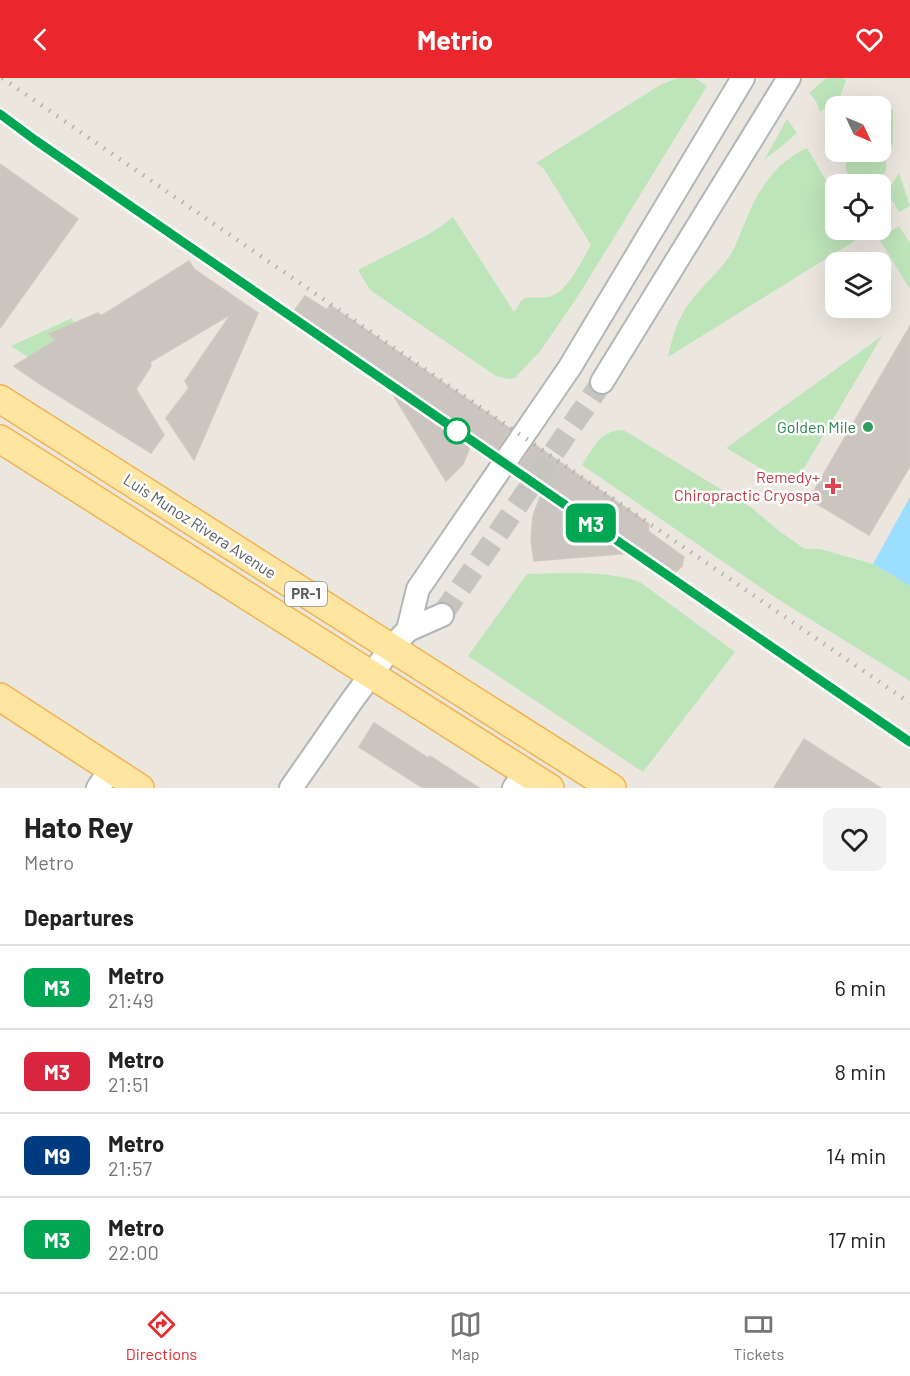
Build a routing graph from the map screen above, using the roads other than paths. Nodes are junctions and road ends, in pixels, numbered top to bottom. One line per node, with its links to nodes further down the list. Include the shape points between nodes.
1 (743, 78): 7 (street, via 570,367 418,589)
2 (789, 78): 3 (street)
3 (602, 382)
4 (0, 399): 7 (main road, Luis Munoz Rivera Avenue / PR-1)
5 (0, 439): 8 (main road, Luis Munoz Rivera Avenue / PR-1)
6 (442, 615): 7 (street)
7 (400, 639): 8 (street); 15 (main road, Luis Munoz Rivera Avenue / PR-1)
8 (370, 675): 11 (main road, Luis Munoz Rivera Avenue / PR-1); 13 (street)
9 (0, 697): 10 (main road)
10 (104, 778): 12 (main road)
11 (520, 780): 14 (main road, Luis Munoz Rivera Avenue / PR-1)
12 (140, 788)
13 (291, 788)
14 (550, 788)
15 (612, 788)

